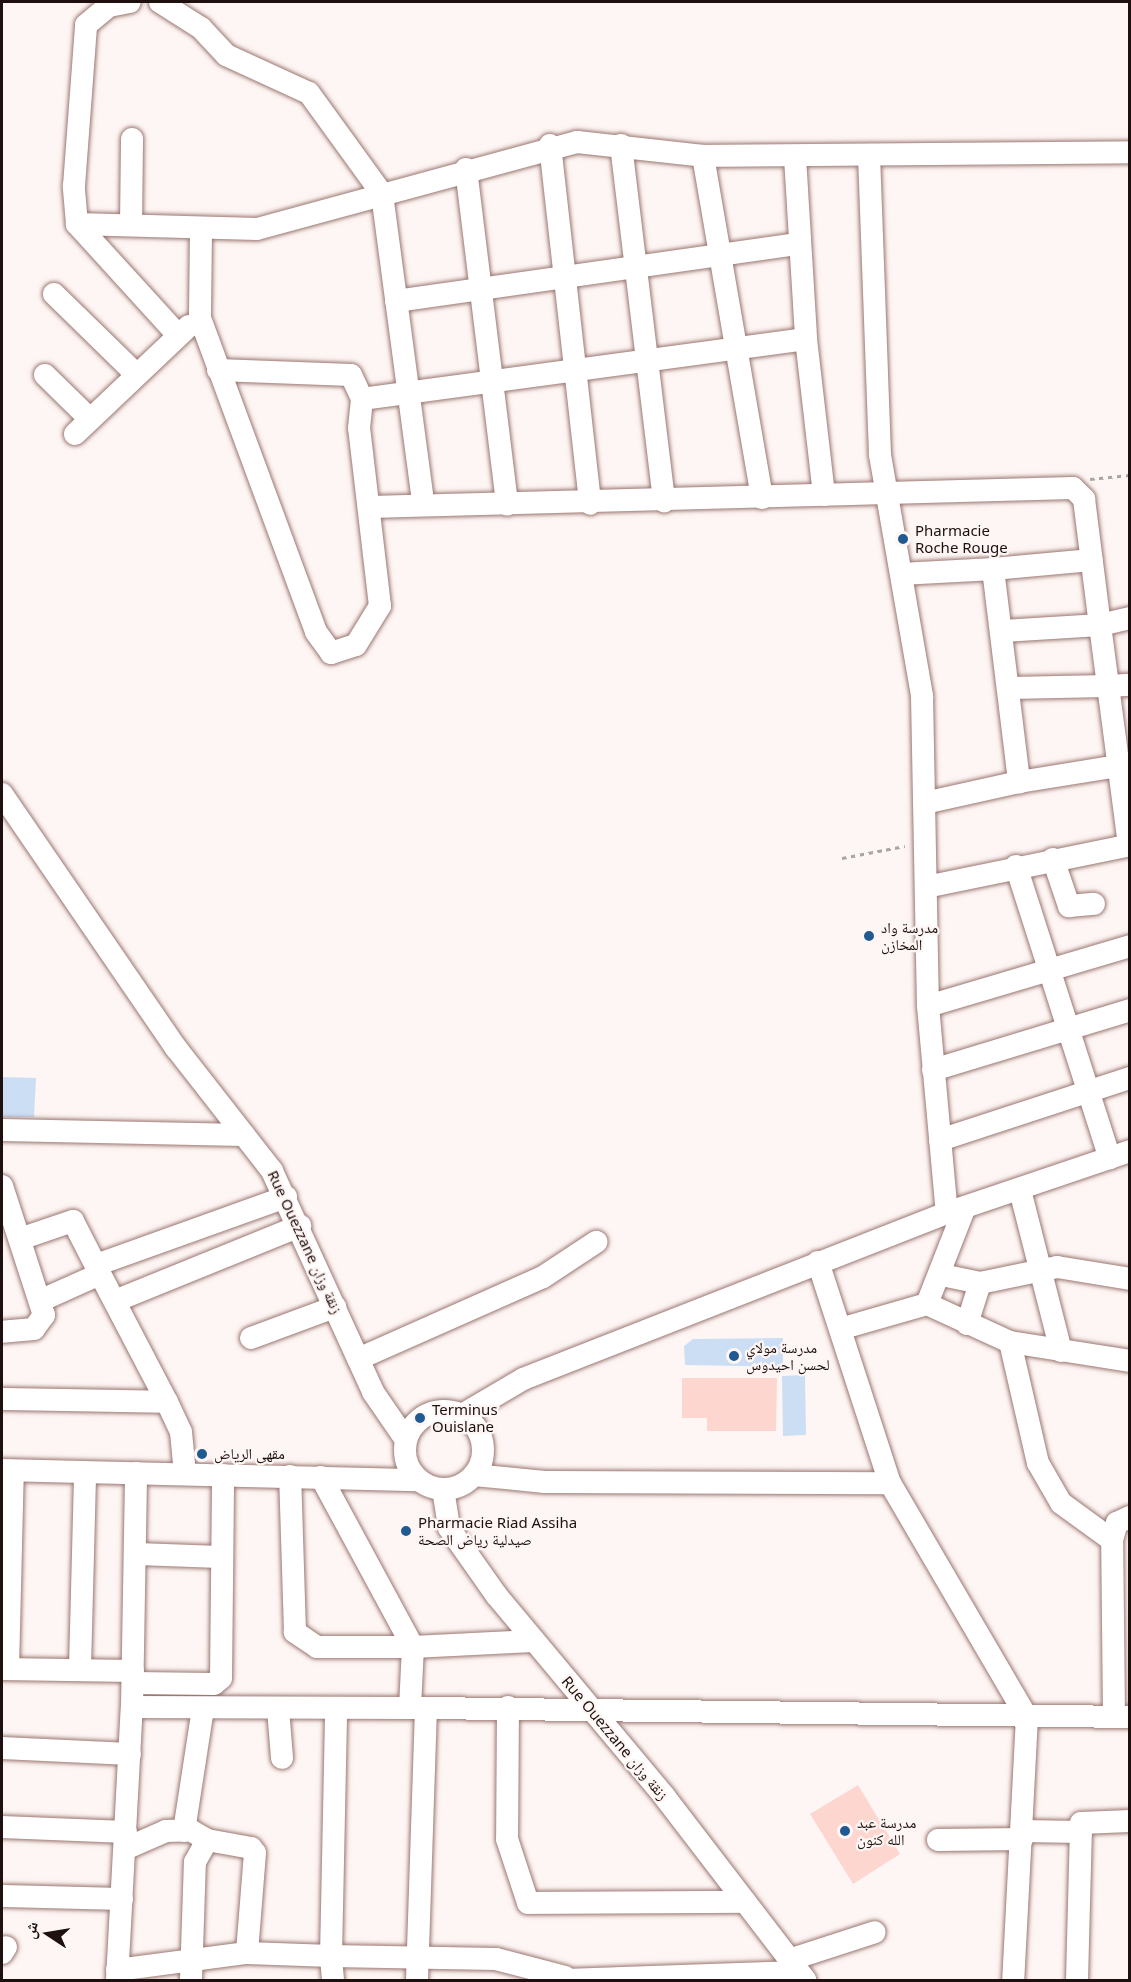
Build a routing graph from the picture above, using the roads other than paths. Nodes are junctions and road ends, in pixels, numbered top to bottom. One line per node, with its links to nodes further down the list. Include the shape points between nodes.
1 (130, 2): 12 (street, via 109,6 86,25 74,186)
2 (160, 2): 11 (street, via 201,28 225,55 309,93)
3 (132, 139): 13 (street)
4 (550, 145): 5 (street); 10 (street); 18 (street)
5 (621, 145): 8 (street); 17 (street)
6 (1130, 152): 7 (street)
7 (869, 155): 9 (street); 34 (street)
8 (703, 156): 9 (street); 16 (street)
9 (795, 157): 15 (street)
10 (466, 169): 11 (street); 19 (street)
11 (382, 194): 14 (street, via 258,229); 21 (street)
12 (77, 224): 13 (street); 23 (street)
13 (131, 225): 14 (street)
14 (201, 231): 22 (street)
15 (798, 244): 16 (street); 24 (street)
16 (718, 255): 17 (street); 25 (street)
17 (636, 268): 18 (street); 26 (street)
18 (564, 278): 19 (street); 28 (street)
19 (481, 290): 21 (street); 31 (street)
20 (54, 294): 29 (street)
21 (396, 301): 32 (street)
22 (200, 318): 23 (street); 27 (street)
23 (177, 334): 29 (street)
24 (806, 339): 25 (street); 35 (street)
25 (734, 350): 26 (street); 36 (street)
26 (647, 362): 28 (street); 37 (street)
27 (218, 370): 33 (street, via 351,375); 41 (street, via 316,632 331,653 356,645 380,606)
28 (575, 372): 31 (street); 39 (street)
29 (136, 374): 30 (street, via 82,426)
30 (45, 375)
31 (492, 384): 32 (street); 40 (street)
32 (409, 396): 33 (street); 38 (street)
33 (362, 399): 41 (street, via 359,428)
34 (884, 492): 35 (street); 42 (street, via 1073,488 1084,499); 44 (street)
35 (824, 495): 36 (street)
36 (762, 498): 37 (street)
37 (664, 501): 39 (street)
38 (423, 503): 40 (street); 41 (street)
39 (590, 504): 40 (street)
40 (507, 505)
41 (370, 507)
42 (1092, 560): 43 (street); 46 (street)
43 (993, 569): 44 (street); 47 (street)
44 (903, 573): 53 (street, via 922,696)
45 (1130, 618): 46 (street)
46 (1100, 624): 47 (street); 48 (street)
47 (1004, 631): 49 (street)
48 (1119, 685): 49 (street); 50 (street)
49 (1009, 688): 51 (street)
50 (1125, 765): 51 (street); 54 (street)
51 (1020, 782): 53 (street)
52 (2, 794): 68 (street, Rue Ouezzane زنقة وزان, via 142,1000)
53 (924, 803): 57 (street)
54 (1129, 845): 55 (street)
55 (1053, 859): 56 (street); 58 (street, via 1069,906)
56 (1016, 866): 57 (street); 60 (street)
57 (926, 887): 61 (street)
58 (1094, 904)
59 (1130, 946): 60 (street)
60 (1047, 970): 61 (street); 63 (street)
61 (928, 1006): 64 (street)
62 (1130, 1010): 63 (street)
63 (1066, 1028): 64 (street); 66 (street)
64 (933, 1070): 69 (street)
65 (1130, 1078): 66 (street)
66 (1086, 1092): 69 (street); 70 (street)
67 (2, 1130): 68 (street)
68 (244, 1135): 73 (street, Rue Ouezzane زنقة وزان)
69 (940, 1140): 74 (street)
70 (1120, 1155): 72 (street)
71 (2, 1186): 75 (street)
72 (1020, 1190): 74 (street); 80 (street)
73 (286, 1197): 76 (street, Rue Ouezzane زنقة وزان); 81 (street)
74 (956, 1210): 79 (street); 82 (street)
75 (6, 1214): 77 (street)
76 (300, 1226): 86 (street); 88 (street, Rue Ouezzane زنقة وزان)
77 (20, 1239): 81 (street, via 73,1221); 85 (street)
78 (596, 1242): 95 (street, via 543,1277)
79 (818, 1262): 90 (street); 99 (street, via 523,1378)
80 (1041, 1267): 83 (street); 84 (street); 94 (street)
81 (98, 1269): 85 (street); 86 (street)
82 (942, 1275): 84 (street); 87 (street)
83 (1130, 1279)
84 (980, 1282): 89 (street)
85 (42, 1300): 91 (street, via 44,1315 34,1329)
86 (115, 1301): 98 (street)
87 (927, 1304): 89 (street); 90 (street)
88 (335, 1307): 92 (street); 95 (street, Rue Ouezzane زنقة وزان)
89 (967, 1324): 93 (street)
90 (840, 1329): 110 (street)
91 (2, 1332)
92 (251, 1338)
93 (1010, 1342): 94 (street); 113 (street, via 1038,1463 1061,1503)
94 (1060, 1351): 96 (street)
95 (358, 1359): 100 (street, Rue Ouezzane زنقة وزان, via 384,1413)
96 (1130, 1361)
97 (2, 1399): 98 (street)
98 (166, 1402): 104 (street, via 181,1432)
99 (462, 1415): 100 (street, via 445,1410 428,1415 414,1424); 106 (street, via 483,1442)
100 (406, 1440): 109 (street, via 408,1466)
101 (7, 1470): 102 (street); 114 (street)
102 (85, 1472): 103 (street); 119 (street)
103 (136, 1473): 104 (street); 115 (street)
104 (185, 1474): 105 (street)
105 (223, 1475): 107 (street); 116 (street)
106 (474, 1475): 110 (street, via 545,1482); 111 (street)
107 (290, 1476): 108 (street); 118 (street, via 293,1623 299,1638 317,1647)
108 (321, 1477): 109 (street); 118 (street)
109 (418, 1480): 111 (street)
110 (890, 1483): 129 (street)
111 (443, 1489): 117 (street, Rue Ouezzane زنقة وزان, via 449,1528)
112 (1130, 1517): 113 (street, via 1117,1523)
113 (1112, 1540): 130 (street)
114 (7, 1548): 120 (street)
115 (135, 1554): 116 (street); 121 (street)
116 (222, 1557): 121 (street, via 221,1678 214,1684)
117 (533, 1641): 118 (street); 127 (street, Rue Ouezzane زنقة وزان)
118 (412, 1647): 125 (street)
119 (80, 1668): 120 (street); 121 (street)
120 (5, 1669)
121 (133, 1677): 122 (street)
122 (132, 1707): 124 (street); 132 (street)
123 (508, 1707): 125 (street); 127 (street); 144 (street, via 507,1839 528,1903)
124 (203, 1708): 126 (street); 136 (street)
125 (418, 1708): 128 (street); 148 (street)
126 (278, 1709): 128 (street); 133 (street)
127 (590, 1709): 129 (street); 144 (street, Rue Ouezzane زنقة وزان)
128 (336, 1710): 147 (street)
129 (1027, 1717): 130 (street); 138 (street)
130 (1122, 1717)
131 (2, 1748): 132 (street)
132 (130, 1754): 139 (street)
133 (282, 1758)
134 (1130, 1821): 137 (street, via 1084,1819)
135 (2, 1827): 139 (street)
136 (184, 1831): 139 (street); 140 (street)
137 (1081, 1832): 138 (street); 155 (street)
138 (1022, 1835): 141 (street); 154 (street)
139 (125, 1840): 143 (street)
140 (207, 1840): 146 (street, via 255,1853); 150 (street, via 195,1862)
141 (938, 1840)
142 (4, 1896): 143 (street)
143 (122, 1899): 151 (street)
144 (745, 1902): 149 (street, Rue Ouezzane زنقة وزان)
145 (875, 1932): 149 (street)
146 (247, 1953): 147 (street); 150 (street)
147 (331, 1956): 148 (street); 153 (street)
148 (416, 1969): 152 (street, via 496,1959)
149 (797, 1971): 152 (street)
150 (191, 1972): 151 (street)
151 (117, 1975)
152 (565, 1979)
153 (333, 1980)
154 (1013, 1980)
155 (1077, 1980)

